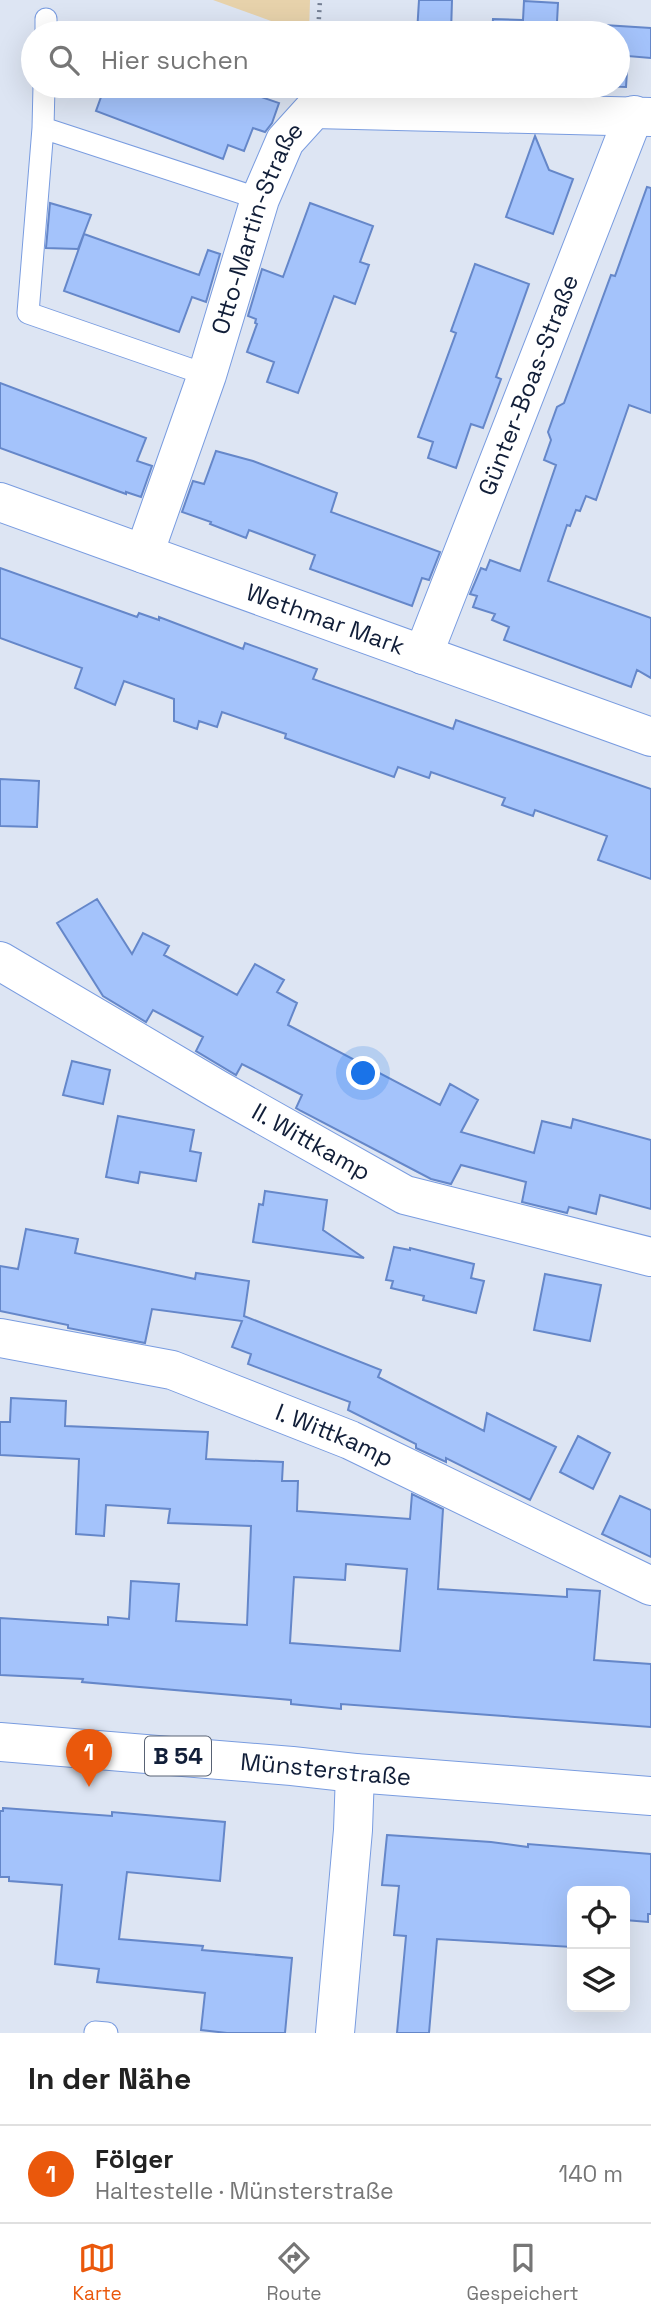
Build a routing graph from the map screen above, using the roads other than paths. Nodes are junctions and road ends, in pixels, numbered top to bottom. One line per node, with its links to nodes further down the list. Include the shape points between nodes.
1 (44, 98): 3 (lane)
2 (642, 116): 4 (street, Otto-Martin-Straße, via 314,109 285,141); 8 (street, Günter-Boas-Straße)
3 (43, 128): 4 (lane); 5 (lane, via 28,313)
4 (260, 199): 5 (street, Otto-Martin-Straße)
5 (207, 375): 7 (street, Otto-Martin-Straße)
6 (0, 502): 7 (street, Wethmar Mark)
7 (144, 554): 8 (street, Wethmar Mark)
8 (423, 654): 9 (street, Wethmar Mark)
9 (651, 737)
10 (0, 961): 11 (street, II. Wittkamp, via 405,1195)
11 (651, 1257)
12 (0, 1338): 13 (street, I. Wittkamp, via 172,1370 350,1440)
13 (651, 1586)
14 (0, 1742): 15 (street, Münsterstraße / B 54)
15 (355, 1773): 16 (street, Münsterstraße / B 54); 17 (street)
16 (651, 1796)
17 (335, 2033)

